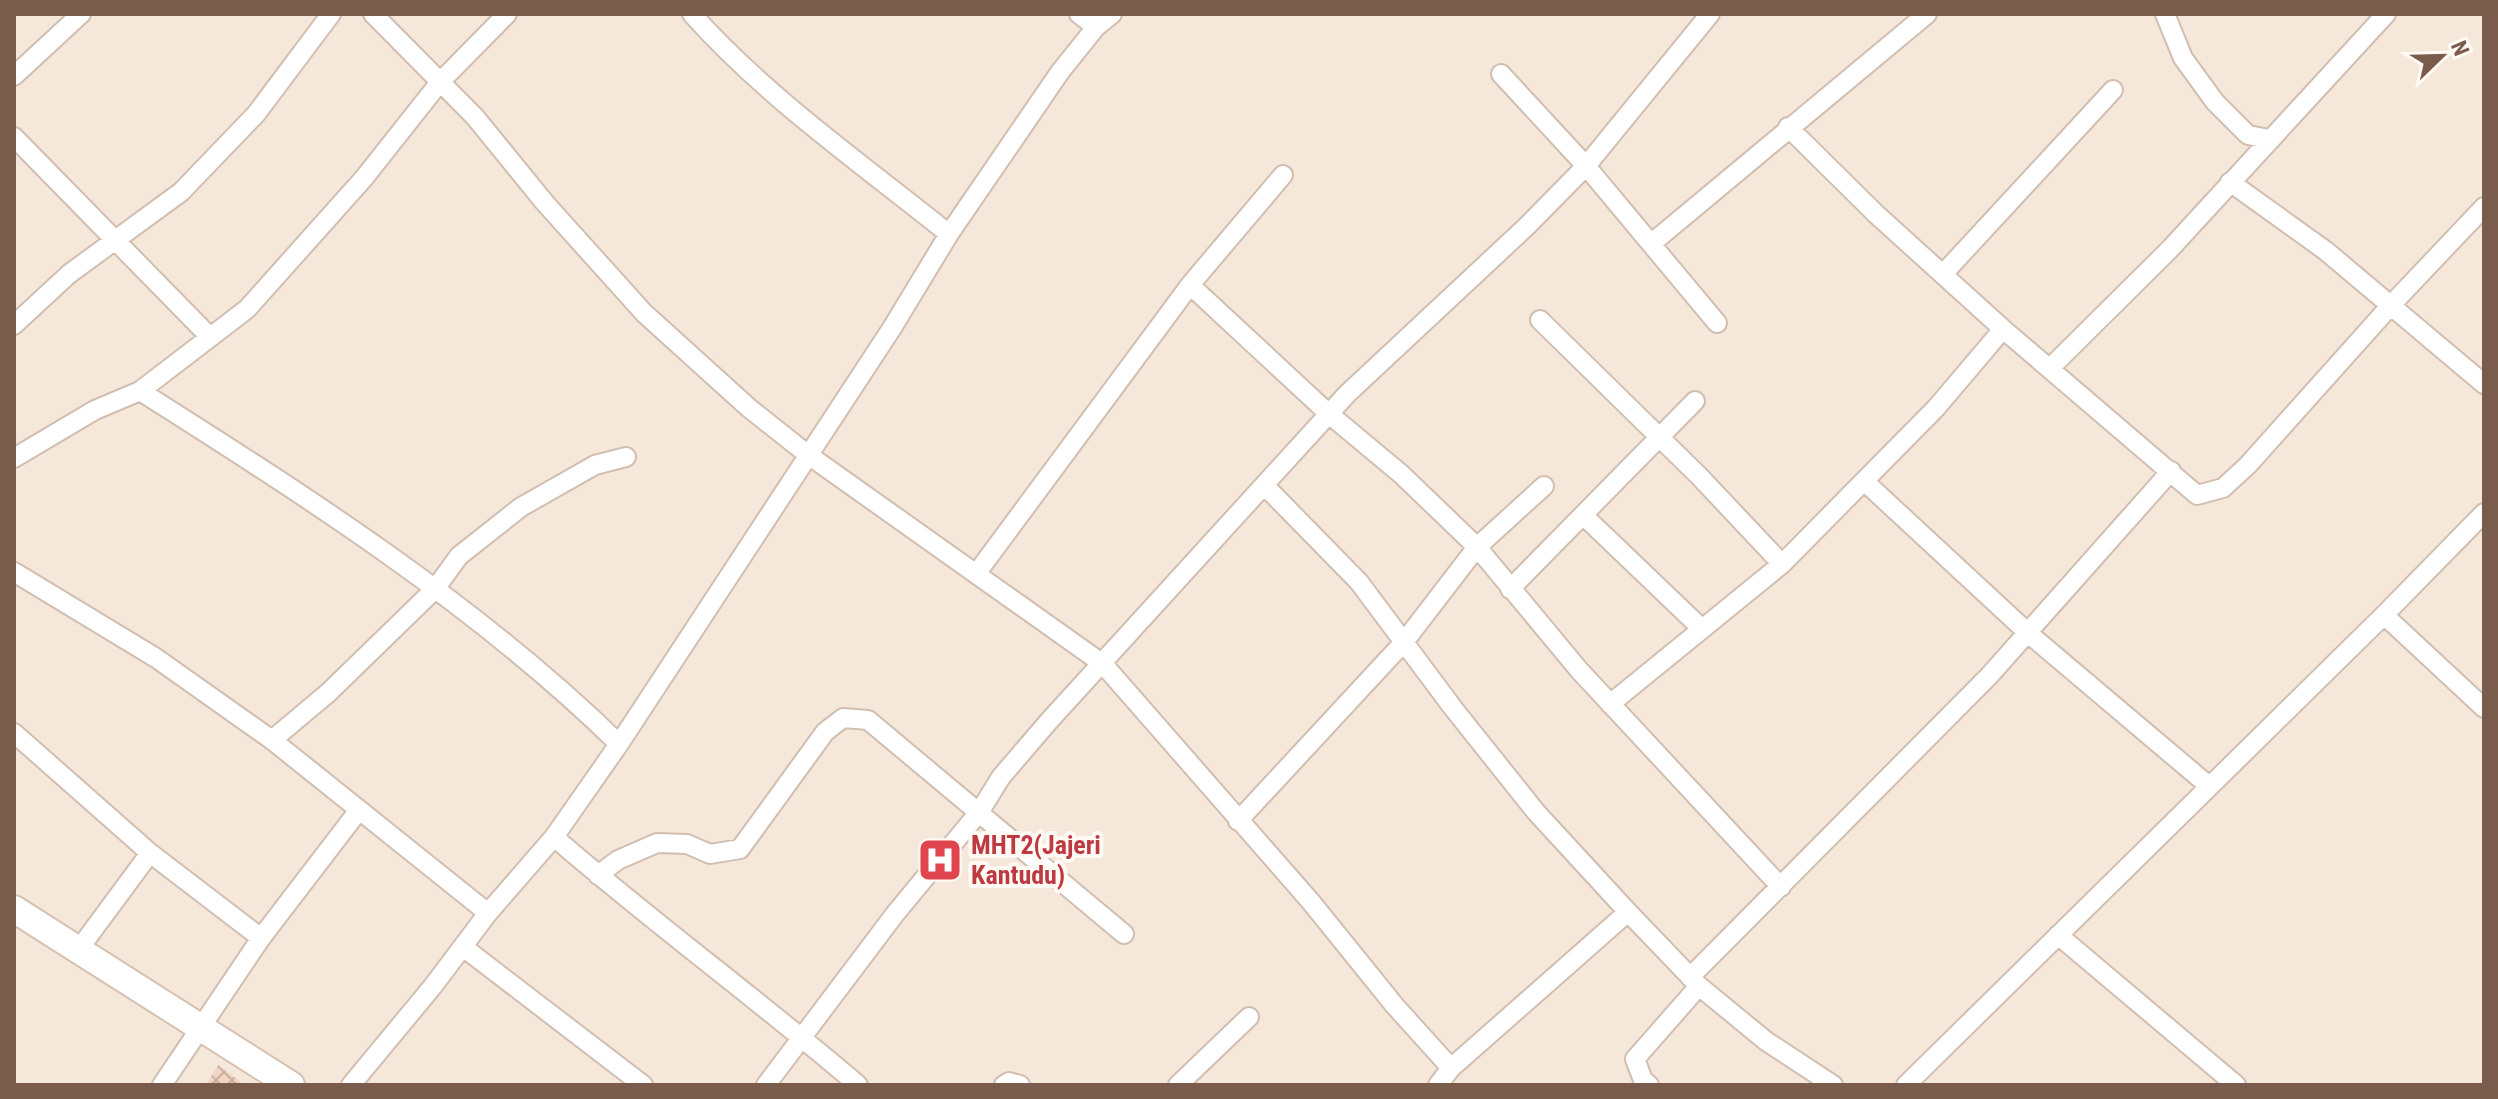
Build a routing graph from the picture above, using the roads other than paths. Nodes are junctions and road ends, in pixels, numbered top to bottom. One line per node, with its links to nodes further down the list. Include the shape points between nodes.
1 (81, 14): 14 (street)
2 (331, 14): 25 (street, via 256,114 181,192)
3 (373, 14): 15 (street)
4 (507, 14): 15 (street)
5 (692, 14): 24 (street, via 790,107)
6 (1079, 14): 12 (street)
7 (1112, 14): 12 (street)
8 (1710, 14): 20 (street)
9 (1927, 14): 17 (street)
10 (2165, 14): 19 (street, via 2183,58 2215,102 2248,135)
11 (2386, 14): 19 (street)
12 (1096, 27): 24 (street)
13 (1501, 74): 20 (street)
14 (14, 76)
15 (440, 82): 34 (street, via 309,242 247,309); 41 (street, via 644,313)
16 (2113, 90): 27 (street)
17 (1788, 127): 26 (street); 27 (street)
18 (14, 137): 25 (street)
19 (2269, 139): 22 (street)
20 (1586, 166): 26 (street); 39 (street)
21 (1283, 175): 28 (street)
22 (2230, 182): 29 (street); 35 (street)
23 (2484, 207): 29 (street)
24 (949, 234): 41 (street)
25 (115, 239): 32 (street); 34 (street)
26 (1652, 243): 31 (street)
27 (1943, 274): 33 (street)
28 (1190, 285): 39 (street); 53 (street)
29 (2392, 304): 36 (street); 44 (street, via 2223,488 2197,495)
30 (1540, 320): 40 (street)
31 (1717, 323)
32 (14, 325)
33 (2003, 329): 35 (street); 45 (street)
34 (210, 337): 37 (street)
35 (2050, 368): 44 (street)
36 (2484, 384)
37 (140, 391): 43 (street, via 95,410); 54 (street, via 308,498)
38 (1695, 401): 40 (street)
39 (1329, 414): 46 (street); 50 (street)
40 (1659, 439): 49 (street); 51 (street)
41 (807, 454): 53 (street); 65 (street)
42 (626, 457): 54 (street, via 595,465 521,507 459,556)
43 (14, 458)
44 (2171, 471): 58 (street)
45 (1864, 481): 51 (street); 58 (street)
46 (1264, 485): 59 (street, via 1359,582); 60 (street)
47 (1544, 486): 50 (street)
48 (2484, 513): 56 (street)
49 (1584, 516): 55 (street); 57 (street)
50 (1477, 547): 55 (street); 59 (street)
51 (1782, 564): 57 (street)
52 (14, 572): 64 (street, via 156,658)
53 (976, 574): 60 (street)
54 (435, 589): 64 (street); 65 (street, via 566,692)
55 (1510, 589): 61 (street)
56 (2384, 615): 62 (street); 66 (street)
57 (1702, 629): 61 (street)
58 (2028, 633): 66 (street); 73 (street)
59 (1404, 642): 69 (street); 75 (street, via 1536,812)
60 (1103, 664): 68 (street, via 1001,777); 69 (street)
61 (1610, 704): 73 (street)
62 (2484, 708)
63 (14, 733): 71 (street)
64 (272, 740): 67 (street)
65 (619, 744): 70 (street)
66 (2209, 786): 78 (street)
67 (359, 810): 76 (street); 79 (street)
68 (980, 811): 72 (street, via 868,720 843,718 825,732 740,849 710,854 687,844 657,843); 77 (street); 85 (street)
69 (1238, 821): 86 (street)
70 (554, 837): 72 (street); 76 (street)
71 (150, 853): 79 (street); 81 (street)
72 (598, 875): 85 (street)
73 (1781, 887): 82 (street)
74 (14, 909): 81 (street)
75 (1628, 912): 82 (street); 86 (street)
76 (488, 913): 80 (street)
77 (1124, 934)
78 (2058, 935): 99 (street); 100 (street)
79 (261, 938): 84 (street)
80 (463, 947): 90 (street); 91 (street)
81 (79, 949): 84 (street)
82 (1694, 981): 87 (street, via 1635,1059); 98 (street, via 1766,1041)
83 (1249, 1017): 96 (street)
84 (201, 1028): 88 (street); 89 (street)
85 (802, 1037): 92 (street); 93 (street)
86 (1451, 1068): 97 (street)
87 (1643, 1083)
88 (162, 1085)
89 (291, 1085)
90 (351, 1085)
91 (643, 1085)
92 (766, 1085)
93 (858, 1085)
94 (1004, 1085): 95 (street)
95 (1020, 1085)
96 (1178, 1085)
97 (1438, 1085)
98 (1833, 1085)
99 (1906, 1085)
100 (2236, 1085)

